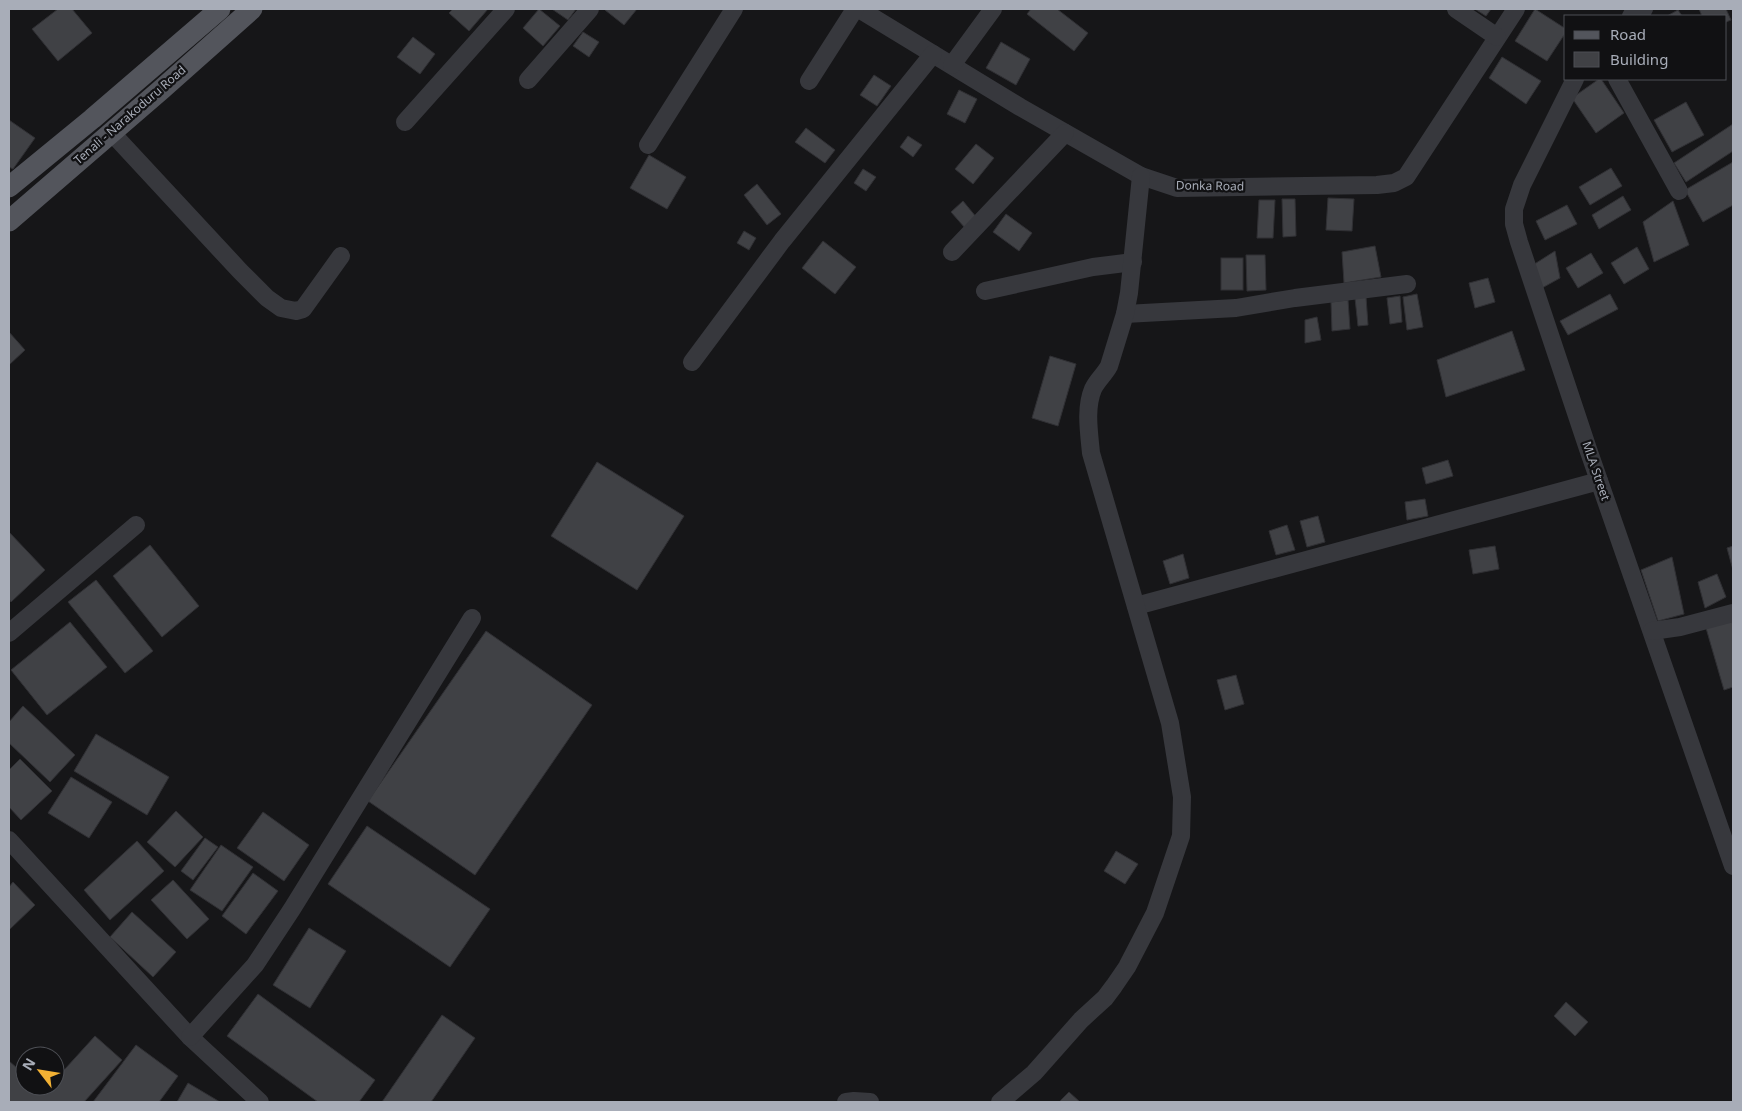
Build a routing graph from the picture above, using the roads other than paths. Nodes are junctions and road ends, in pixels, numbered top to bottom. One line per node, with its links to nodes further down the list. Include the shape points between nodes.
1 (220, 9): 24 (main road, Tenali - Narakoduru Road, via 92,119)
2 (252, 9): 20 (main road, Tenali - Narakoduru Road)
3 (506, 9): 19 (street)
4 (590, 9): 15 (street)
5 (734, 9): 22 (street)
6 (857, 9): 13 (street, Donka Road); 18 (street)
7 (993, 9): 14 (street)
8 (1456, 9): 12 (street)
9 (1516, 9): 12 (street, Donka Road)
10 (1644, 9): 11 (street)
11 (1633, 15)
12 (1497, 37): 23 (street, Donka Road, via 1416,164 1406,177 1394,183 1177,188)
13 (933, 54): 14 (street, Donka Road); 33 (street, via 782,241)
14 (952, 65): 21 (street, Donka Road)
15 (528, 80)
16 (1574, 80): 34 (street, MLA Street, via 1522,185 1514,209 1514,224)
17 (1618, 80): 25 (street)
18 (809, 81)
19 (405, 122)
20 (111, 132): 26 (main road, Tenali - Narakoduru Road); 28 (street, via 240,271 281,308 302,309)
21 (1065, 132): 23 (street, Donka Road); 27 (street)
22 (648, 145)
23 (1141, 176): 29 (street)
24 (11, 181)
25 (1679, 192)
26 (9, 221)
27 (952, 252)
28 (341, 256)
29 (1133, 262): 31 (street); 32 (street)
30 (1407, 284): 32 (street, via 1236,308)
31 (985, 291)
32 (1125, 314): 36 (street, via 1109,366 1093,388 1088,418 1091,453)
33 (692, 362)
34 (1599, 481): 36 (street); 39 (street, MLA Street)
35 (136, 525): 40 (street)
36 (1136, 606): 47 (street, via 1170,723 1182,797 1181,836 1155,913 1127,967 1105,998 1034,1073)
37 (1733, 613): 39 (street)
38 (472, 618): 43 (street, via 255,966)
39 (1652, 632): 42 (street, MLA Street)
40 (9, 633)
41 (9, 840): 43 (street)
42 (1733, 866)
43 (190, 1037): 44 (street)
44 (260, 1102)
45 (846, 1102): 46 (street)
46 (870, 1102)
47 (1000, 1102)

